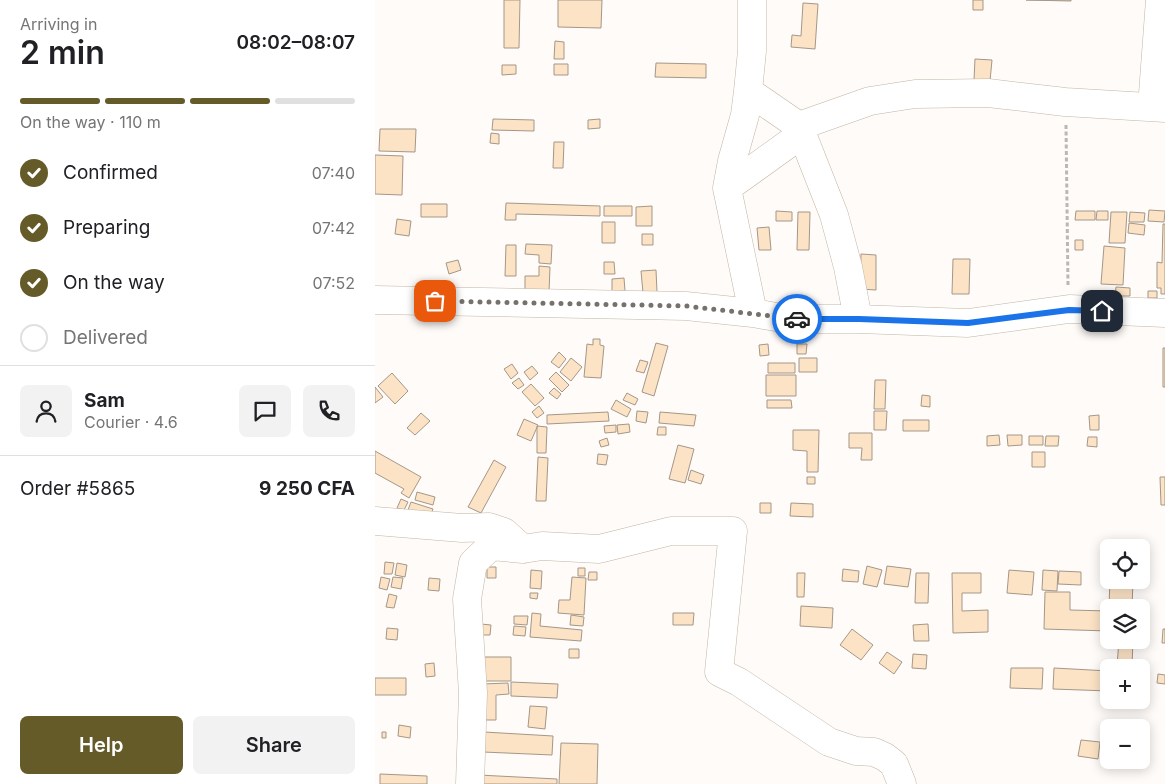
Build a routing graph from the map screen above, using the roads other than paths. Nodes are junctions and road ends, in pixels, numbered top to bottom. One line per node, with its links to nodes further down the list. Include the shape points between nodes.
1 (752, 0): 3 (street)
2 (1161, 0): 4 (street)
3 (748, 90): 5 (street); 6 (street)
4 (1159, 108): 5 (street, via 988,93 915,94 870,101)
5 (801, 130): 6 (street); 10 (street, via 835,215)
6 (727, 188): 8 (street)
7 (375, 300): 8 (street, via 686,306)
8 (753, 313): 10 (street, via 787,319)
9 (1165, 313): 10 (street, via 1069,310 968,323)
10 (859, 319)
11 (375, 521): 12 (street, via 489,527 505,532)
12 (523, 549): 13 (street, via 491,546 473,563 467,599 473,693); 14 (street, via 542,546 599,549 671,531 733,531 719,672 829,742 885,757 894,764)
13 (470, 784)
14 (902, 784)

